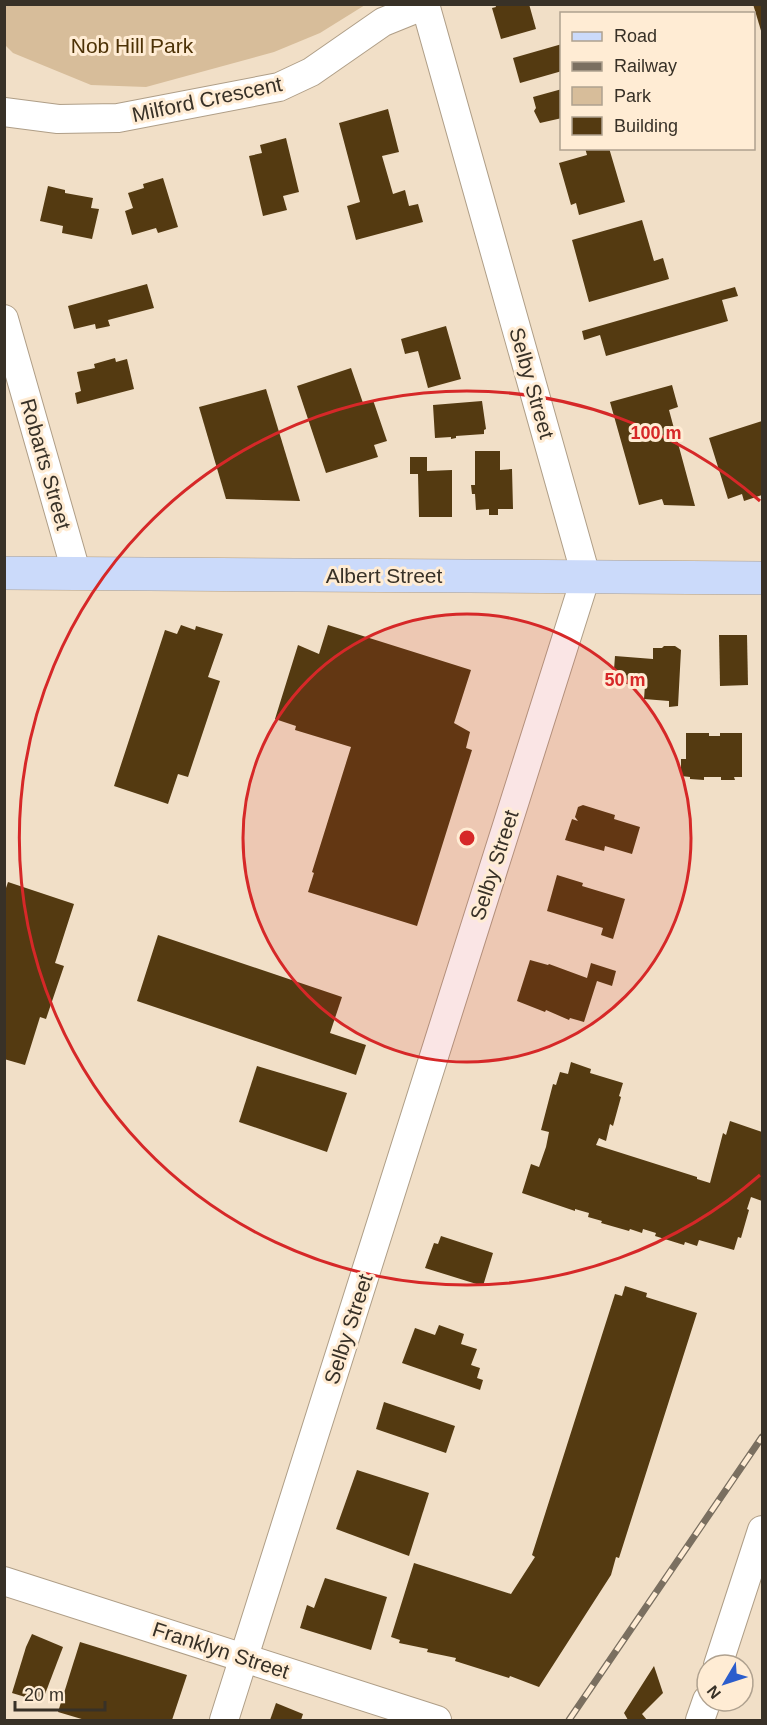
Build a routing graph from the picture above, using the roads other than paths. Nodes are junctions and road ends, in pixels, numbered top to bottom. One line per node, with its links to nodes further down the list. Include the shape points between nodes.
1 (425, 5): 2 (street, Milford Crescent, via 383,22 311,72 279,87 118,118 58,119); 6 (street, Selby Street)
2 (4, 112)
3 (4, 319): 5 (street, Robarts Street)
4 (4, 573): 5 (street, Albert Street)
5 (77, 574): 6 (street, Albert Street)
6 (586, 576): 7 (street, Albert Street); 11 (street, Selby Street)
7 (762, 578)
8 (762, 1530): 10 (street)
9 (4, 1581): 11 (street, Franklyn Street)
10 (722, 1653)
11 (243, 1657): 12 (street, Selby Street); 13 (street, Franklyn Street)
12 (224, 1720)
13 (437, 1720)

